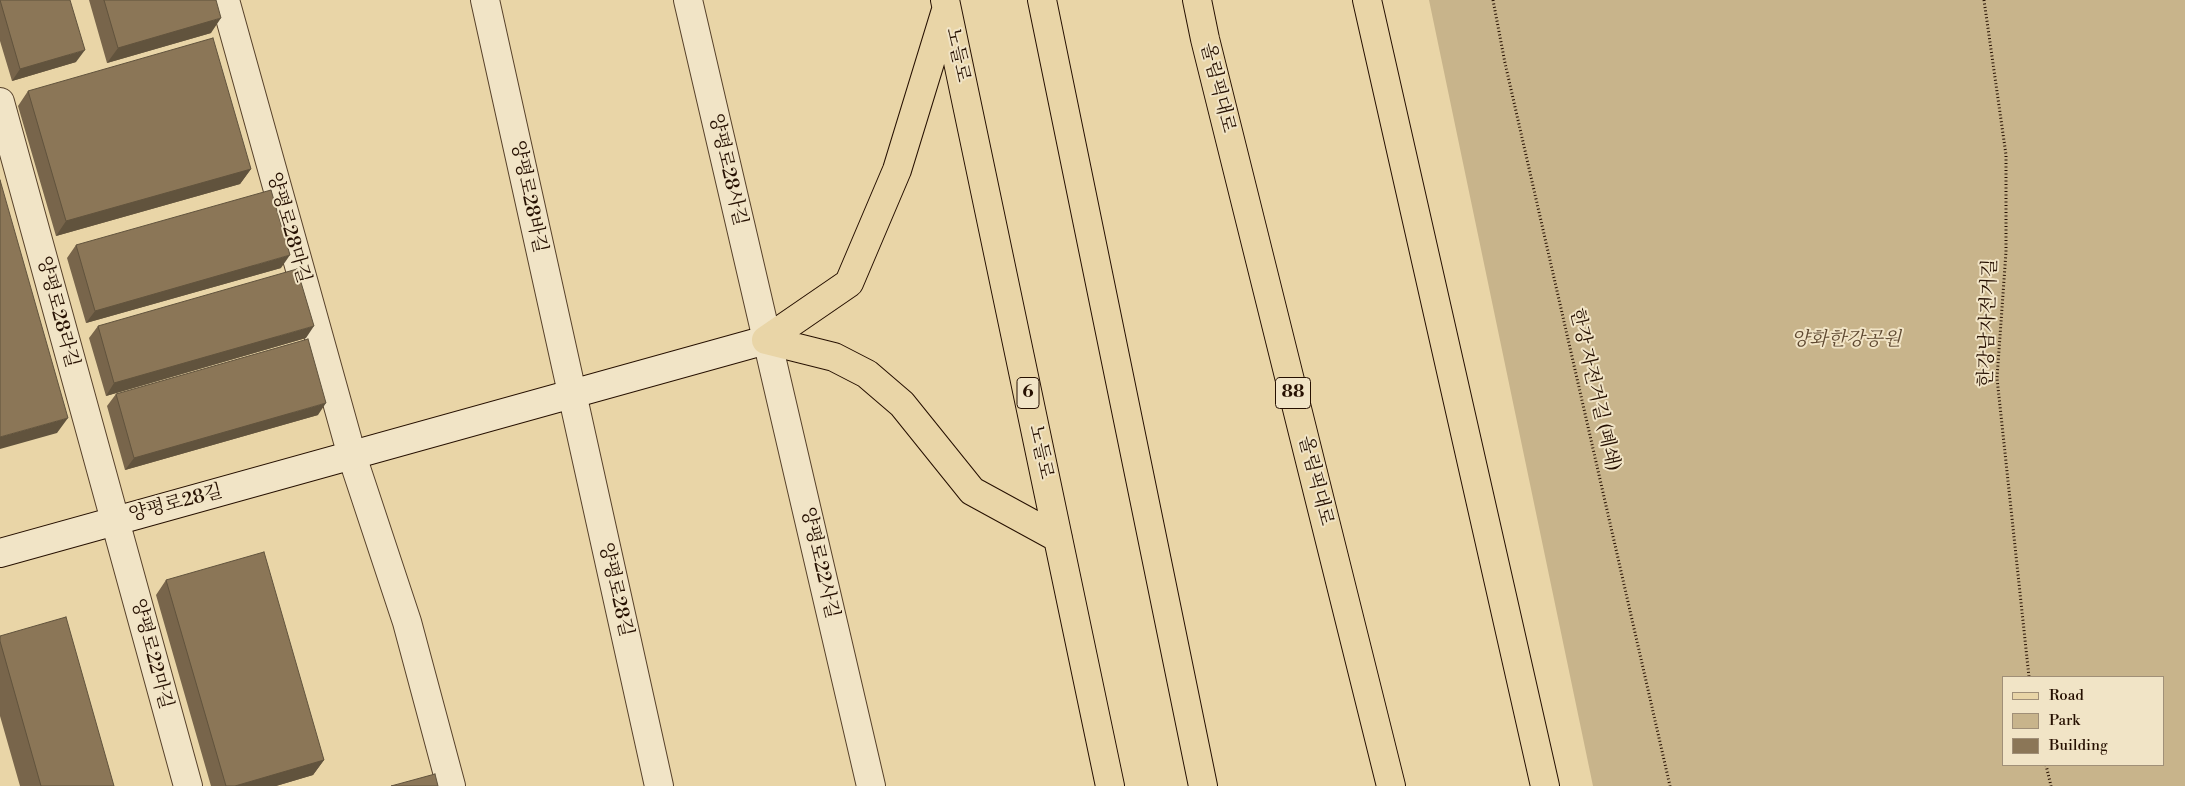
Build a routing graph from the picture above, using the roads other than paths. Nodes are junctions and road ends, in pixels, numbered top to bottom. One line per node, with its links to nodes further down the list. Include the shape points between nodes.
1 (225, 0): 13 (street, 양평로28마길)
2 (485, 0): 12 (street, 양평로28바길)
3 (688, 0): 11 (street, 양평로28사길)
4 (1042, 0): 22 (main road)
5 (1197, 0): 23 (main road, 올림픽대로 / 88, via 1204,39)
6 (1367, 0): 9 (main road)
7 (1380, 0): 9 (main road)
8 (946, 4): 11 (main road, via 897,170 849,284); 15 (main road, 노들로 / 6)
9 (1378, 49): 24 (main road)
10 (0, 102): 14 (street, 양평로28라길)
11 (766, 340): 12 (street, 양평로28길); 15 (main road, via 834,357 867,374 902,404 972,491); 20 (street, 양평로22사길)
12 (572, 394): 13 (street, 양평로28길); 19 (street, 양평로28길)
13 (352, 456): 14 (street, 양평로28길); 18 (street, via 407,622)
14 (115, 521): 16 (street, 양평로28길); 17 (street, 양평로22마길)
15 (1058, 538): 21 (main road, 노들로 / 6)
16 (0, 553)
17 (188, 786)
18 (451, 786)
19 (659, 786)
20 (871, 786)
21 (1110, 786)
22 (1203, 786)
23 (1391, 786)
24 (1545, 786)

